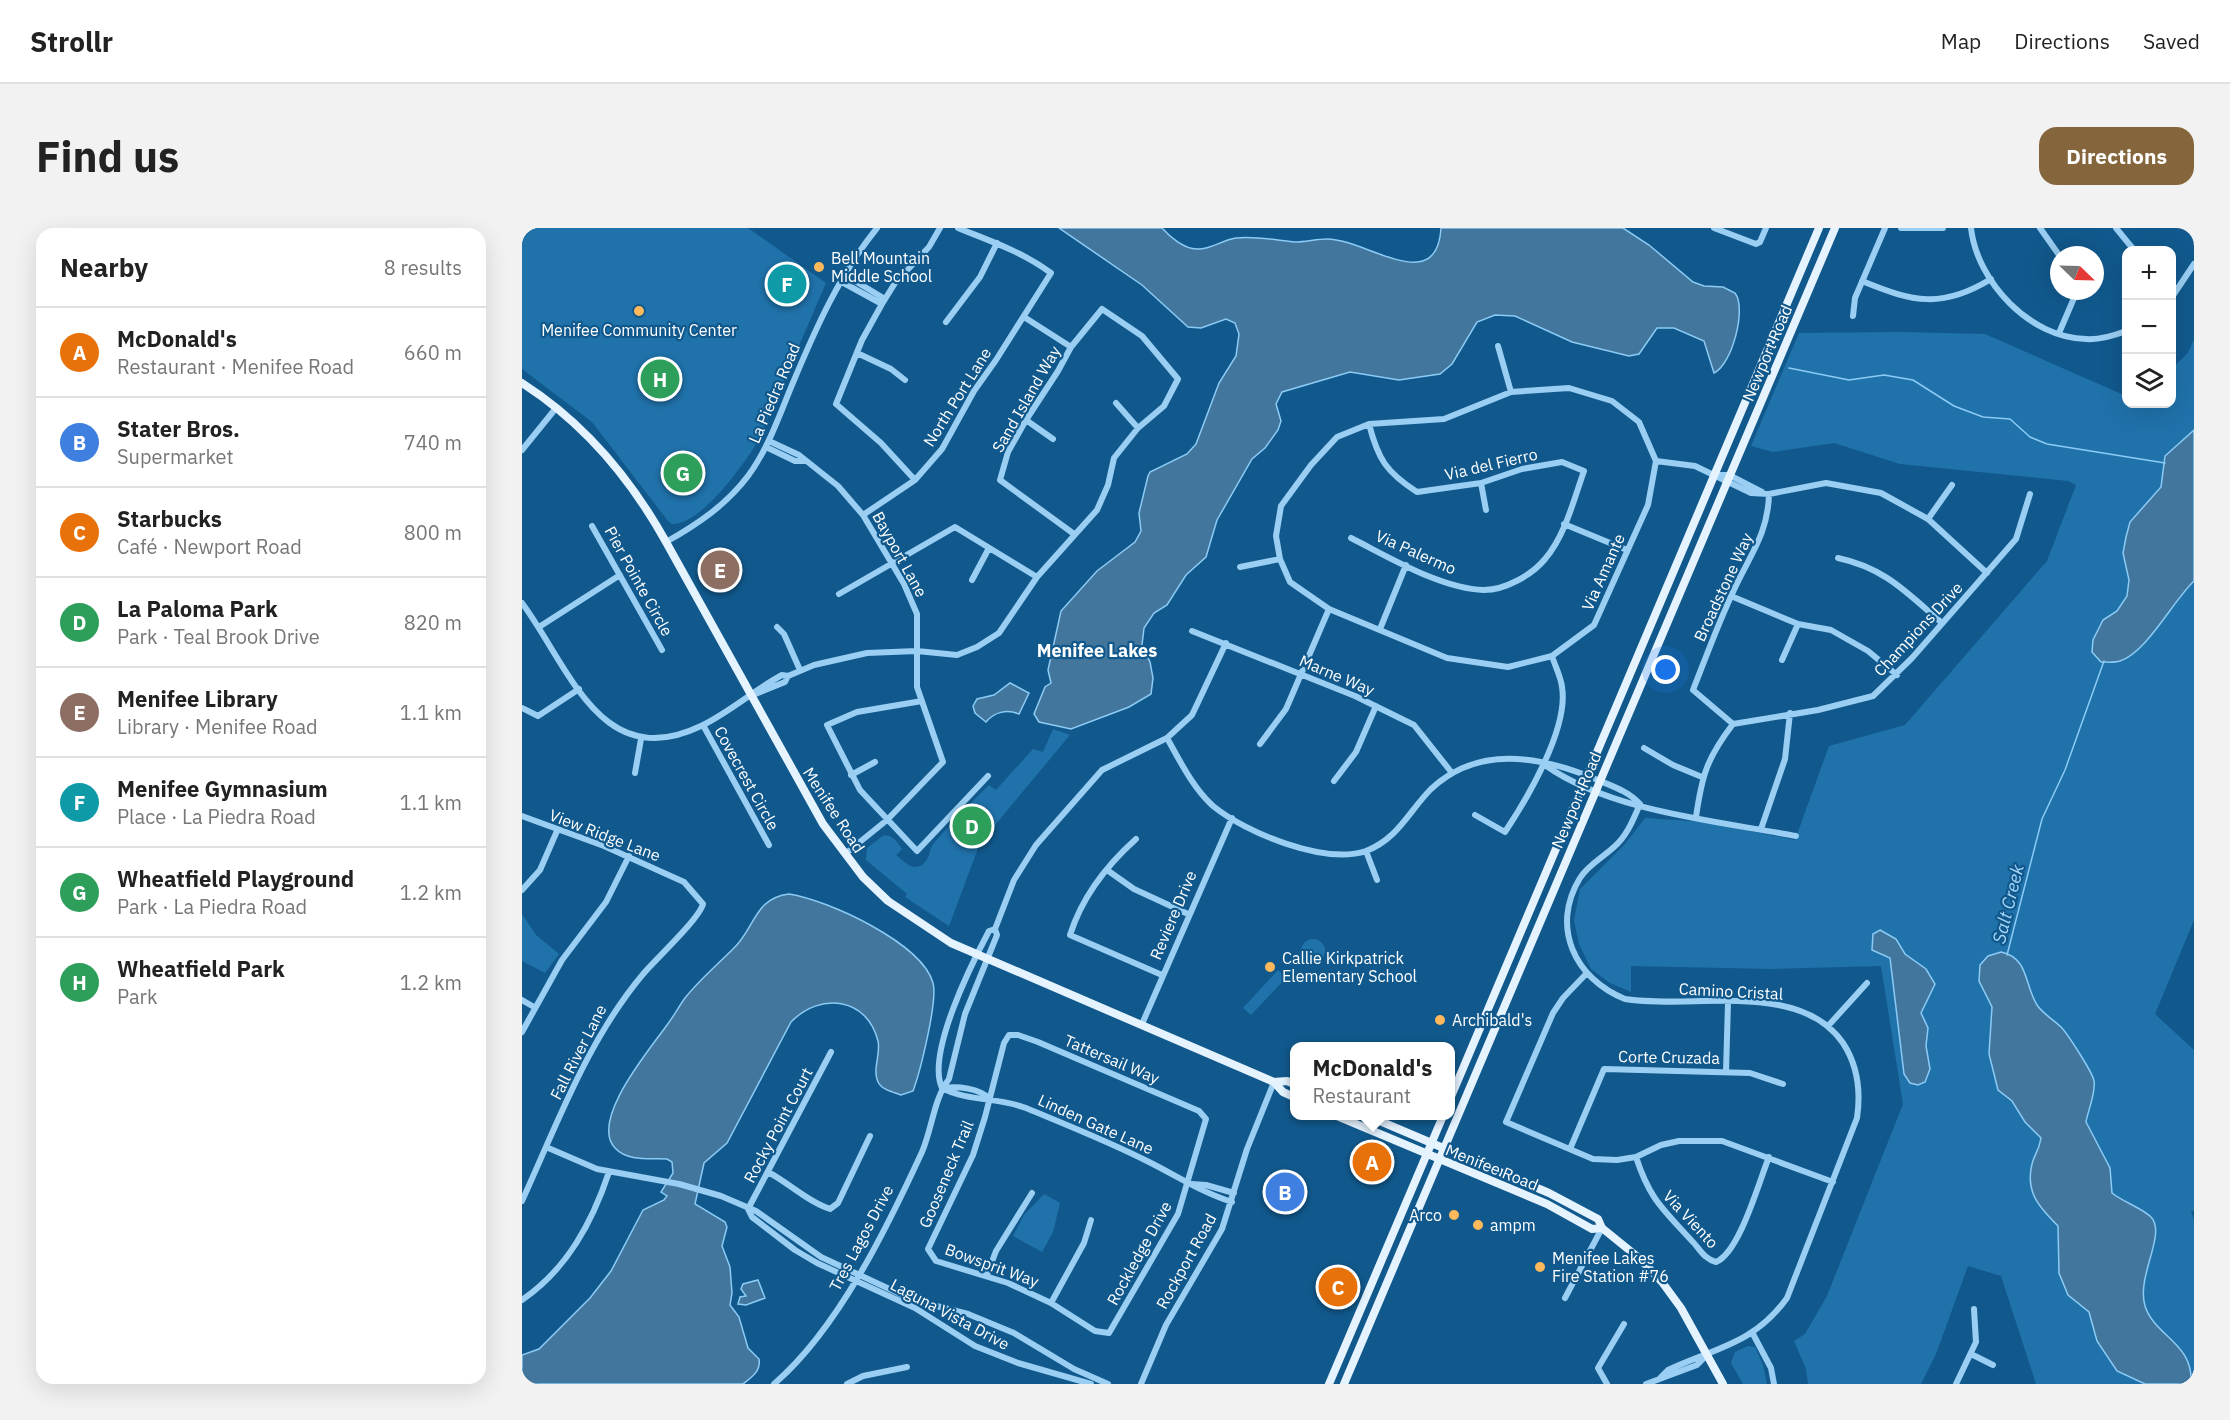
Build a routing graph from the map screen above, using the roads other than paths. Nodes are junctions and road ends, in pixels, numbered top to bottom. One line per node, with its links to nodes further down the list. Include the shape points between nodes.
1 (877, 228): 18 (street, La Piedra Road)
2 (940, 228): 24 (street, via 920,259 895,283)
3 (958, 228): 14 (street)
4 (1714, 228): 5 (street, via 1756,244)
5 (1766, 228)
6 (1819, 228): 46 (main road, Newport Road)
7 (1835, 228): 47 (main road, Newport Road)
8 (1885, 228): 21 (street)
9 (1901, 228): 10 (street)
10 (1942, 228)
11 (1971, 228): 19 (street, via 1976,254)
12 (2040, 228): 15 (street)
13 (2116, 228): 16 (street)
14 (997, 243): 26 (street, North Port Lane, via 1051,273); 27 (street, via 980,277)
15 (2053, 246)
16 (2131, 246)
17 (2194, 264): 22 (street)
18 (845, 275): 20 (street, La Piedra Road); 24 (street)
19 (1991, 279): 21 (street, via 1962,295 1944,299 1898,296); 28 (street, via 2024,316)
20 (840, 281): 24 (street); 42 (street, La Piedra Road)
21 (1862, 281): 25 (street)
22 (2176, 291)
23 (2074, 300): 28 (street)
24 (883, 302): 32 (street)
25 (1852, 316)
26 (1024, 317): 31 (street); 48 (street, North Port Lane, via 974,391 942,449)
27 (946, 322)
28 (2060, 333): 29 (street, via 2084,339)
29 (2122, 333)
30 (1498, 346): 35 (street)
31 (1071, 347): 38 (street, Sand Island Way); 40 (street, Sand Island Way, via 1102,309 1142,336 1178,379 1164,406)
32 (856, 353): 33 (street); 48 (street, via 836,404 881,443)
33 (905, 380)
34 (522, 382): 37 (main road, Menifee Road)
35 (1511, 392): 39 (street, via 1444,419); 44 (street, via 1569,388 1612,401 1639,422)
36 (1116, 403): 40 (street)
37 (556, 408): 43 (street); 60 (main road, Menifee Road, via 615,467)
38 (1026, 420): 41 (street); 58 (street, Sand Island Way, via 1008,452 1000,480)
39 (1368, 424): 49 (street, Via del Fierro, via 1387,469 1417,492); 64 (street, via 1336,437 1281,506 1276,536)
40 (1138, 428): 58 (street, via 1114,458 1097,510)
41 (1053, 439)
42 (768, 444): 54 (street, Bayport Lane, via 795,461 805,461 838,486); 60 (street, La Piedra Road, via 730,497 703,520)
43 (522, 449)
44 (1656, 461): 46 (street, via 1695,466); 62 (street, Via Amante, via 1648,505)
45 (1584, 471): 49 (street, Via del Fierro, via 1562,462 1522,469); 56 (street, Via Palermo)
46 (1717, 475): 47 (street); 108 (main road, Newport Road)
47 (1727, 479): 51 (street); 111 (main road, Newport Road)
48 (915, 480): 54 (street, North Port Lane)
49 (1481, 483): 53 (street)
50 (1952, 485): 55 (street)
51 (1766, 493): 55 (street, via 1826,483 1881,493); 73 (street, Broadstone Way, via 1769,515 1762,538)
52 (2030, 494): 68 (street, Champions Drive, via 2016,539)
53 (1486, 510)
54 (863, 515): 65 (street, Bayport Lane)
55 (1928, 519): 68 (street)
56 (1564, 524): 62 (street); 66 (street, Via Palermo, via 1545,559 1516,582 1486,590 1455,585)
57 (592, 526): 69 (street, Pier Pointe Circle)
58 (1074, 534): 70 (street)
59 (1352, 538): 66 (street, Via Palermo)
60 (666, 542): 91 (main road, Menifee Road)
61 (989, 548): 65 (street, via 956,527); 70 (street); 71 (street)
62 (1627, 550): 85 (street, Via Amante, via 1594,625)
63 (1838, 558): 77 (street, via 1864,564 1894,582)
64 (1280, 559): 67 (street); 75 (street, Via Amante, via 1290,582)
65 (892, 564): 72 (street); 84 (street, Bayport Lane, via 917,614)
66 (1406, 565): 80 (street)
67 (1240, 567)
68 (1987, 573): 77 (street, Champions Drive)
69 (620, 575): 78 (street); 83 (street, Pier Pointe Circle)
70 (1037, 577): 84 (street, via 999,633 977,647 957,655)
71 (972, 580)
72 (839, 594)
73 (1731, 596): 76 (street); 96 (street, Broadstone Way, via 1693,690)
74 (522, 603): 78 (street)
75 (1329, 609): 80 (street, Via Amante); 88 (street)
76 (1798, 624): 86 (street); 89 (street, via 1831,630 1868,651)
77 (1942, 624): 89 (street, Champions Drive)
78 (539, 627): 90 (street)
79 (777, 627): 87 (street)
80 (1380, 629): 85 (street, Via Amante, via 1447,658 1508,667)
81 (1192, 631): 82 (street, Marne Way)
82 (1226, 643): 88 (street, Marne Way); 98 (street, via 1192,715)
83 (662, 650)
84 (917, 651): 87 (street, via 867,653); 92 (street, Bayport Lane, via 915,669)
85 (1552, 656): 103 (street, via 1563,688 1560,718)
86 (1782, 660)
87 (800, 670): 91 (street, via 785,682)
88 (1303, 675): 93 (street, Marne Way); 100 (street, via 1286,709)
89 (1897, 675): 95 (street, Champions Drive, via 1873,696)
90 (579, 689): 94 (street, via 538,716); 99 (street, via 598,716)
91 (752, 696): 97 (street); 126 (main road, Menifee Road, via 823,824)
92 (922, 701): 106 (street, via 857,712 827,725); 119 (street, Bayport Lane, via 943,762)
93 (1376, 706): 105 (street, Marne Way, via 1414,725); 110 (street, via 1356,752)
94 (522, 708)
95 (1790, 713): 96 (street, Champions Drive); 120 (street, via 1785,759)
96 (1733, 724): 109 (street, via 1716,747)
97 (703, 725): 99 (street, via 659,740); 124 (street, Covecrest Circle)
98 (1167, 738): 118 (street, via 1199,791); 133 (street, via 1112,763 1093,778 1024,862)
99 (641, 739): 104 (street)
100 (1260, 744)
101 (1644, 748): 109 (street)
102 (875, 762): 106 (street)
103 (1544, 764): 105 (street, via 1517,758 1492,759); 108 (street, via 1559,764); 112 (street); 115 (street, via 1505,832)
104 (635, 773)
105 (1452, 773): 125 (street, via 1431,789 1388,840)
106 (851, 775): 119 (street)
107 (988, 776): 119 (street, via 916,850)
108 (1588, 776): 111 (street); 112 (main road, Newport Road)
109 (1702, 777): 117 (street)
110 (1334, 781)
111 (1599, 781): 113 (main road, Newport Road); 114 (street, via 1630,794)
112 (1585, 784): 113 (street); 151 (main road, Newport Road)
113 (1596, 789): 114 (street); 162 (main road, Newport Road)
114 (1640, 804): 117 (street, via 1674,815); 136 (street, Camino Cristal, via 1624,837 1586,870 1574,891 1567,923 1575,956)
115 (1475, 815)
116 (522, 816): 121 (street, View Ridge Lane)
117 (1696, 817): 120 (street)
118 (1232, 818): 125 (street, via 1303,850 1322,854); 132 (street, Reviere Drive)
119 (887, 820): 126 (street, Bayport Lane)
120 (1761, 829): 122 (street)
121 (557, 831): 127 (street, View Ridge Lane); 130 (street, via 540,870)
122 (1796, 836)
123 (1137, 839): 128 (street)
124 (769, 845)
125 (1366, 851): 129 (street)
126 (845, 855): 134 (main road, Menifee Road, via 897,908)
127 (629, 856): 131 (street, View Ridge Lane, via 684,882); 141 (street, via 606,902 562,960)
128 (1107, 870): 132 (street, via 1134,889); 137 (street, via 1078,908 1070,935)
129 (1377, 880)
130 (522, 890)
131 (703, 904): 161 (street, Fall River Lane, via 702,910 610,1017)
132 (1188, 914): 137 (street, Reviere Drive)
133 (994, 929): 134 (street, Tres Lagos Drive, via 988,931); 135 (street, Tres Lagos Drive, via 997,935)
134 (976, 954): 135 (main road, Menifee Road); 152 (street, Tres Lagos Drive, via 947,1029 937,1077)
135 (987, 958): 142 (main road, Menifee Road); 152 (street, Tres Lagos Drive, via 965,1014 949,1079)
136 (1586, 974): 140 (street, Camino Cristal, via 1625,999); 163 (street, via 1553,1013 1506,1122)
137 (1162, 975): 142 (street, Reviere Drive)
138 (1867, 983): 143 (street)
139 (522, 1000): 141 (street)
140 (1728, 1003): 143 (street, Camino Cristal, via 1776,1004 1810,1014); 147 (street)
141 (534, 1007): 144 (street)
142 (1142, 1024): 148 (main road, Menifee Road)
143 (1828, 1026): 170 (street, Camino Cristal, via 1852,1060 1859,1102 1857,1118)
144 (522, 1032)
145 (1009, 1035): 154 (street, Gooseneck Trail); 155 (street, Tattersail Way, via 1038,1042)
146 (831, 1052): 169 (street, Rocky Point Court)
147 (1726, 1072): 150 (street, Corte Cruzada, via 1750,1073); 163 (street, Corte Cruzada, via 1604,1069)
148 (1274, 1082): 149 (main road, Menifee Road); 153 (main road, Menifee Road); 175 (street, Rockport Road, via 1249,1142)
149 (1290, 1082)
150 (1783, 1084)
151 (1455, 1087)
152 (942, 1088): 154 (street, Linden Gate Lane, via 956,1086); 183 (street, Tres Lagos Drive, via 923,1148)
153 (1290, 1095)
154 (990, 1099): 171 (street, Linden Gate Lane, via 1023,1107 1148,1161); 182 (street, Gooseneck Trail, via 970,1161)
155 (1203, 1114): 171 (street, Rockledge Drive, via 1205,1125)
156 (1346, 1120): 164 (main road, Menifee Road)
157 (1377, 1120): 160 (main road, Menifee Road)
158 (1441, 1120): 160 (main road)
159 (870, 1136): 169 (street, via 838,1203 830,1209)
160 (1431, 1143): 162 (main road, Menifee Road); 164 (main road)
161 (546, 1147): 168 (street, Laguna Vista Drive); 172 (street, Fall River Lane)
162 (1444, 1149): 167 (main road, Newport Road); 181 (main road, Menifee Road, via 1561,1198 1598,1219)
163 (1570, 1149): 165 (street, via 1605,1161)
164 (1426, 1155): 167 (main road, Menifee Road); 203 (main road)
165 (1636, 1157): 166 (street, via 1661,1145 1703,1140 1730,1143); 166 (street, Via Viento, via 1644,1181 1662,1210 1705,1257 1716,1262 1736,1241)
166 (1769, 1157): 170 (street)
167 (1439, 1160): 181 (main road, Menifee Road, via 1547,1204 1592,1229); 204 (main road, Newport Road)
168 (609, 1172): 179 (street, Laguna Vista Drive, via 705,1191); 187 (street, via 570,1255 546,1282)
169 (768, 1172): 179 (street, Rocky Point Court)
170 (1833, 1182): 192 (street, Camino Cristal, via 1787,1298)
171 (1188, 1184): 173 (street, Linden Gate Lane); 176 (street, Linden Gate Lane); 191 (street, Rockledge Drive, via 1173,1225)
172 (525, 1186): 177 (street, Fall River Lane)
173 (1211, 1186): 175 (street, Linden Gate Lane); 176 (street)
174 (1032, 1193): 184 (street, via 996,1251)
175 (1234, 1193): 178 (street, Rockport Road)
176 (1209, 1194): 178 (street, Linden Gate Lane)
177 (522, 1201)
178 (1232, 1202): 202 (street, Rockport Road, via 1212,1248 1166,1325)
179 (748, 1209): 183 (street, Laguna Vista Drive, via 806,1249); 185 (street, Laguna Vista Drive, via 752,1217 795,1250)
180 (1091, 1220): 188 (street, via 1084,1244)
181 (1602, 1228): 186 (street); 194 (main road, Menifee Road, via 1662,1282)
182 (929, 1254): 184 (street, Bowsprit Way, via 936,1261)
183 (858, 1275): 185 (street, Tres Lagos Drive); 201 (street, Laguna Vista Drive, via 913,1300 968,1314 1014,1333 1074,1369)
184 (987, 1275): 188 (street, Bowsprit Way)
185 (854, 1282): 198 (street, Tres Lagos Drive, via 810,1348); 200 (street, Laguna Vista Drive, via 915,1308 985,1350 1018,1364)
186 (1565, 1298)
187 (522, 1300)
188 (1051, 1303): 191 (street, Bowsprit Way, via 1095,1331)
189 (1974, 1309): 193 (street, via 1977,1331)
190 (1624, 1324): 205 (street, via 1598,1368)
191 (1109, 1334)
192 (1753, 1334): 194 (street, Camino Cristal); 208 (street, via 1771,1368)
193 (1971, 1354): 195 (street); 209 (street)
194 (1707, 1355): 197 (street, Camino Cristal, via 1697,1365); 207 (main road, Menifee Road)
195 (1993, 1365)
196 (907, 1367): 199 (street, via 863,1376)
197 (1662, 1381): 206 (street, Camino Cristal)
198 (774, 1384)
199 (847, 1384)
200 (1091, 1384)
201 (1108, 1384)
202 (1141, 1384)
203 (1329, 1384)
204 (1344, 1384)
205 (1607, 1384)
206 (1646, 1384)
207 (1723, 1384)
208 (1774, 1384)
209 (1956, 1384)

